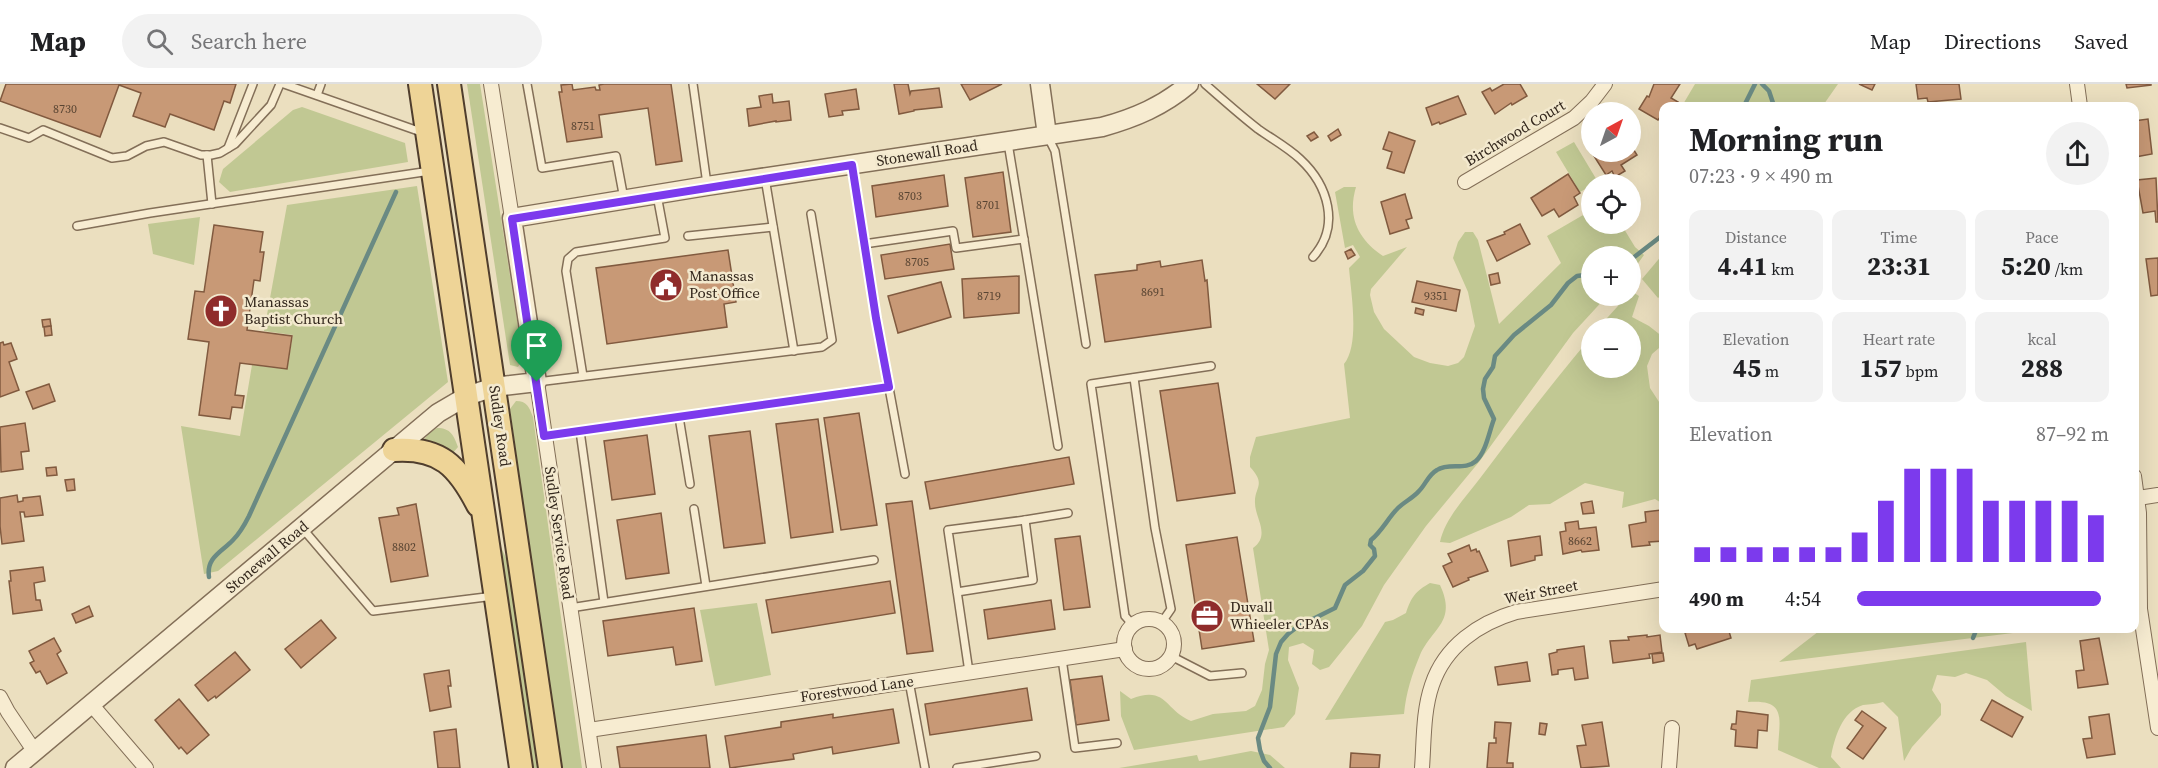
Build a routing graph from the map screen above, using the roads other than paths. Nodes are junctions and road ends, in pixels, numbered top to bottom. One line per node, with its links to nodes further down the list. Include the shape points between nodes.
1 (253, 84): 20 (lane)
2 (282, 84): 14 (lane); 20 (lane, via 271,105)
3 (321, 84): 14 (lane)
4 (420, 84): 17 (main road, Sudley Road)
5 (449, 84): 44 (main road, Sudley Road)
6 (490, 84): 31 (street, Sudley Service Road)
7 (526, 84): 28 (lane, via 542,168 616,156)
8 (693, 84): 26 (lane)
9 (1040, 84): 18 (street)
10 (1189, 84): 18 (street, Stonewall Road, via 1152,110 1128,120)
11 (1205, 84): 37 (lane, via 1302,160 1324,190 1329,229)
12 (1605, 84): 25 (street, Birchwood Court, via 1574,118)
13 (2077, 84): 15 (street)
14 (317, 95): 17 (lane)
15 (2079, 102)
16 (0, 128): 21 (lane, via 29,138 43,130 112,158 164,142)
17 (427, 134): 23 (main road, Sudley Road)
18 (1047, 135): 19 (street, Stonewall Road); 38 (lane, via 1055,151)
19 (1008, 140): 22 (street, Stonewall Road); 35 (lane)
20 (228, 148): 21 (lane)
21 (207, 155): 29 (lane)
22 (852, 165): 24 (street, Stonewall Road); 36 (lane)
23 (432, 171): 29 (lane); 46 (main road, Sudley Road)
24 (765, 178): 26 (street, Stonewall Road); 33 (lane)
25 (1465, 182)
26 (707, 186): 27 (street, Stonewall Road)
27 (657, 195): 28 (street, Stonewall Road); 41 (lane, via 666,238 576,252 568,259 566,271)
28 (624, 200): 31 (street, Stonewall Road)
29 (212, 204): 32 (lane)
30 (811, 214): 39 (lane, via 832,340 822,347)
31 (512, 219): 43 (street, Sudley Service Road)
32 (77, 226)
33 (773, 227): 34 (lane); 39 (lane)
34 (688, 236)
35 (1024, 239): 36 (lane, via 956,248 953,231); 50 (lane)
36 (864, 244): 45 (lane)
37 (1313, 257)
38 (1086, 344)
39 (794, 351): 41 (lane)
40 (1211, 366): 42 (lane)
41 (584, 376): 43 (lane)
42 (1134, 378): 69 (lane, via 1171,609); 70 (lane, via 1091,384 1125,616)
43 (537, 382): 44 (street, Stonewall Road); 49 (street, Sudley Service Road)
44 (495, 387): 46 (street, Stonewall Road); 88 (main road, Sudley Road)
45 (889, 387): 47 (lane); 52 (lane)
46 (466, 396): 51 (street, Stonewall Road, via 438,413); 59 (main road, Sudley Road)
47 (679, 417): 48 (lane); 53 (lane)
48 (580, 431): 49 (lane); 67 (lane)
49 (544, 436): 68 (street, Sudley Service Road)
50 (1058, 446)
51 (394, 450): 59 (main road, via 424,450 445,459 473,495); 60 (street, Stonewall Road)
52 (906, 474)
53 (690, 484)
54 (2158, 495): 55 (street)
55 (2139, 498)
56 (694, 509): 63 (lane)
57 (1068, 513): 58 (lane)
58 (1025, 520): 65 (lane, via 1033,580); 65 (lane, via 948,530)
59 (484, 521): 66 (main road, Sudley Road)
60 (302, 527): 66 (lane, via 373,611); 78 (street, Stonewall Road)
61 (2139, 554): 80 (street, via 2140,609)
62 (874, 560): 63 (lane)
63 (706, 586): 67 (lane)
64 (1659, 590): 92 (street, Weir Street, via 1516,612 1498,617 1468,635 1453,649 1432,684)
65 (957, 592): 74 (lane)
66 (495, 596): 87 (main road, Sudley Road)
67 (604, 602): 68 (lane)
68 (570, 608): 81 (street, Sudley Service Road)
69 (1162, 622): 70 (street, via 1147,619); 72 (street, via 1173,638)
70 (1133, 624): 71 (street, via 1126,634)
71 (1125, 649): 72 (street, via 1132,663 1144,669 1156,668); 73 (street, Forestwood Lane)
72 (1171, 656): 75 (lane, via 1210,676)
73 (1062, 658): 74 (street, Forestwood Lane); 82 (lane, via 1075,748)
74 (969, 672): 76 (street, Forestwood Lane)
75 (1242, 673)
76 (909, 681): 81 (street, Forestwood Lane); 90 (lane)
77 (0, 697): 83 (street)
78 (91, 704): 83 (street, Stonewall Road); 86 (street)
79 (1672, 728): 93 (street)
80 (2158, 728)
81 (589, 730): 89 (street, Sudley Service Road)
82 (1118, 743)
83 (34, 752): 85 (street, Stonewall Road)
84 (1036, 756): 91 (lane)
85 (15, 768)
86 (146, 768)
87 (521, 768)
88 (550, 768)
89 (594, 768)
90 (925, 768)
91 (957, 768)
92 (1422, 768)
93 (1669, 768)

